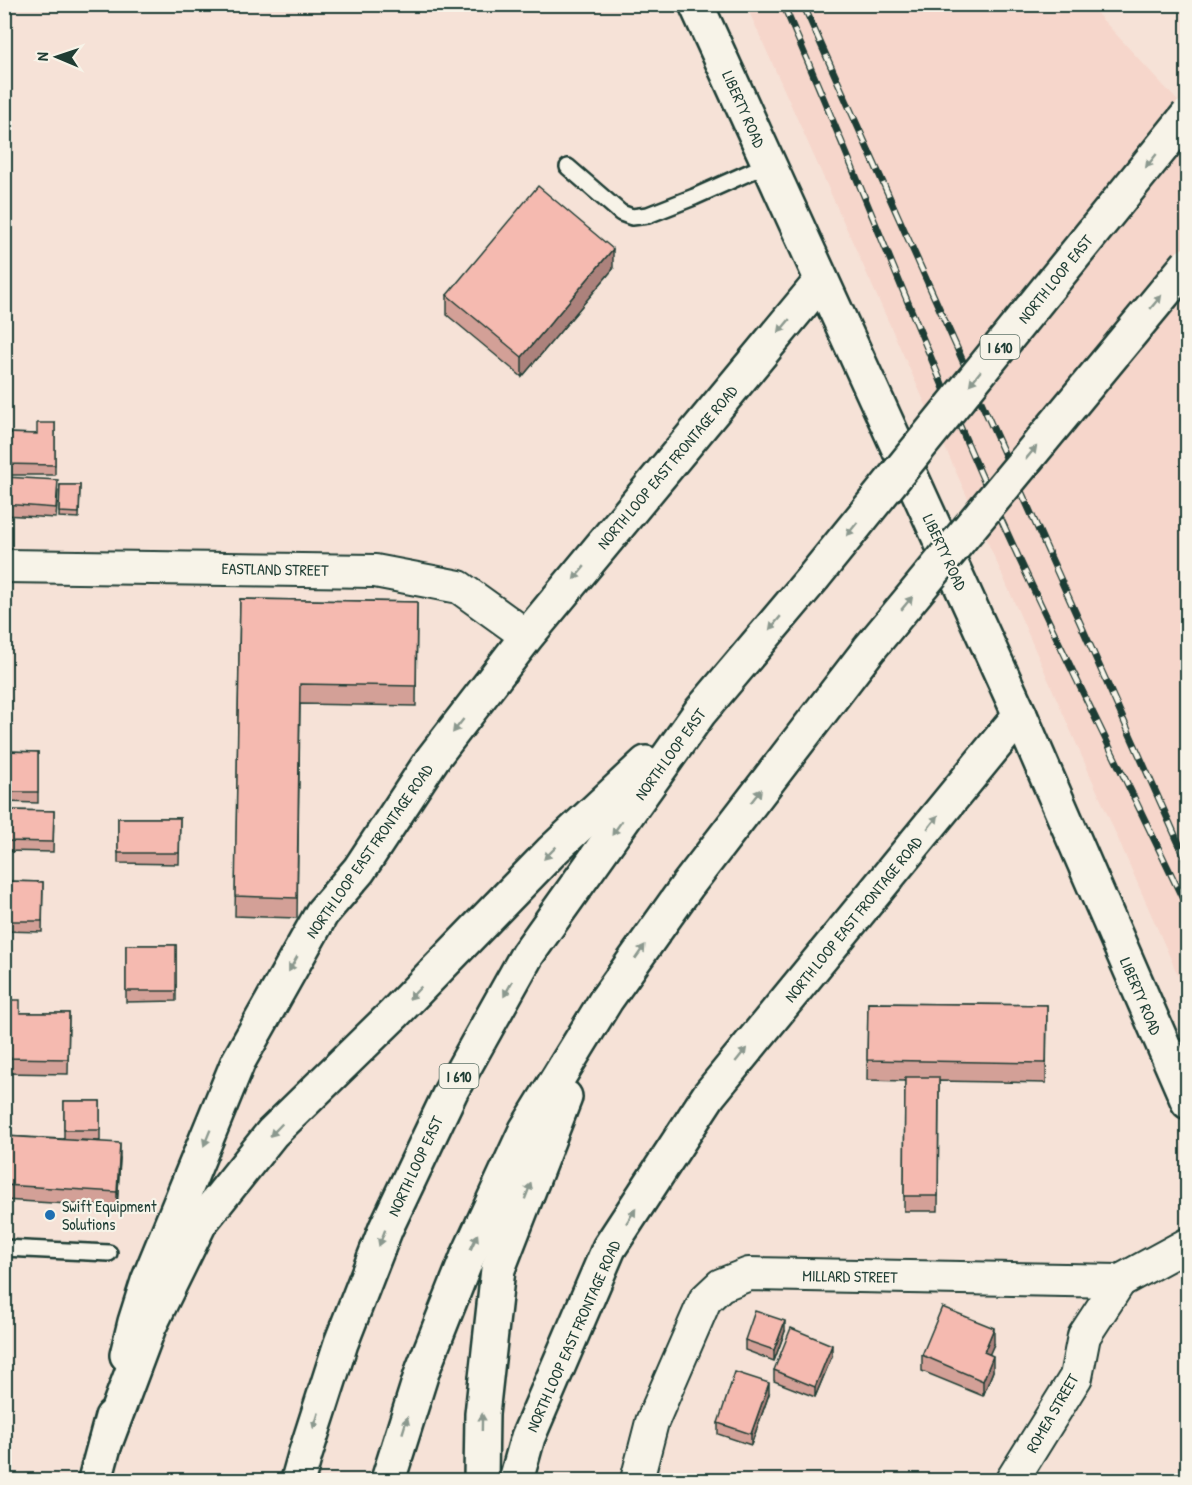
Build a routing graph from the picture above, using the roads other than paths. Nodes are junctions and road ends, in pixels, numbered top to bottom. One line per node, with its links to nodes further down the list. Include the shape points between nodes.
1 (696, 4): 3 (main road, LIBERTY ROAD)
2 (1188, 115): 9 (main road, NORTH LOOP EAST / I 610, one-way to 9, bridge)
3 (768, 164): 4 (lane, via 648,215 632,218); 6 (main road, LIBERTY ROAD)
4 (568, 167)
5 (1188, 264): 11 (main road, one-way to 5, bridge, via 687,886 870,648)
6 (821, 281): 8 (main road, NORTH LOOP EAST FRONTAGE ROAD, one-way to 8); 10 (main road, LIBERTY ROAD)
7 (4, 566): 8 (street, EASTLAND STREET, via 375,571 459,587)
8 (527, 636): 17 (main road, NORTH LOOP EAST FRONTAGE ROAD, one-way to 17, via 433,758 359,870 322,913 238,1062 148,1281)
9 (700, 712): 17 (main road, one-way to 17, via 552,851 272,1133 200,1223 149,1327); 19 (main road, NORTH LOOP EAST / I 610, one-way to 19, via 527,955 451,1091 386,1228 340,1343)
10 (1020, 715): 12 (main road, LIBERTY ROAD); 22 (main road, NORTH LOOP EAST FRONTAGE ROAD, one-way to 10, via 528,1437 609,1248 709,1095)
11 (606, 1000): 20 (main road, one-way to 11, via 423,1369 467,1258 526,1130); 21 (main road, one-way to 11, via 482,1414 498,1269)
12 (1188, 1102)
13 (1188, 1244): 16 (street, MILLARD STREET)
14 (4, 1248): 15 (lane)
15 (109, 1253)
16 (1120, 1281): 23 (street, MILLARD STREET, via 749,1274 722,1285 705,1300 652,1422); 24 (street, ROMEA STREET, via 1084,1336 1076,1377)
17 (105, 1444): 18 (main road, NORTH LOOP EAST FRONTAGE ROAD)
18 (95, 1480)
19 (298, 1480)
20 (388, 1480)
21 (481, 1480)
22 (516, 1480)
23 (637, 1480)
24 (1012, 1480)

